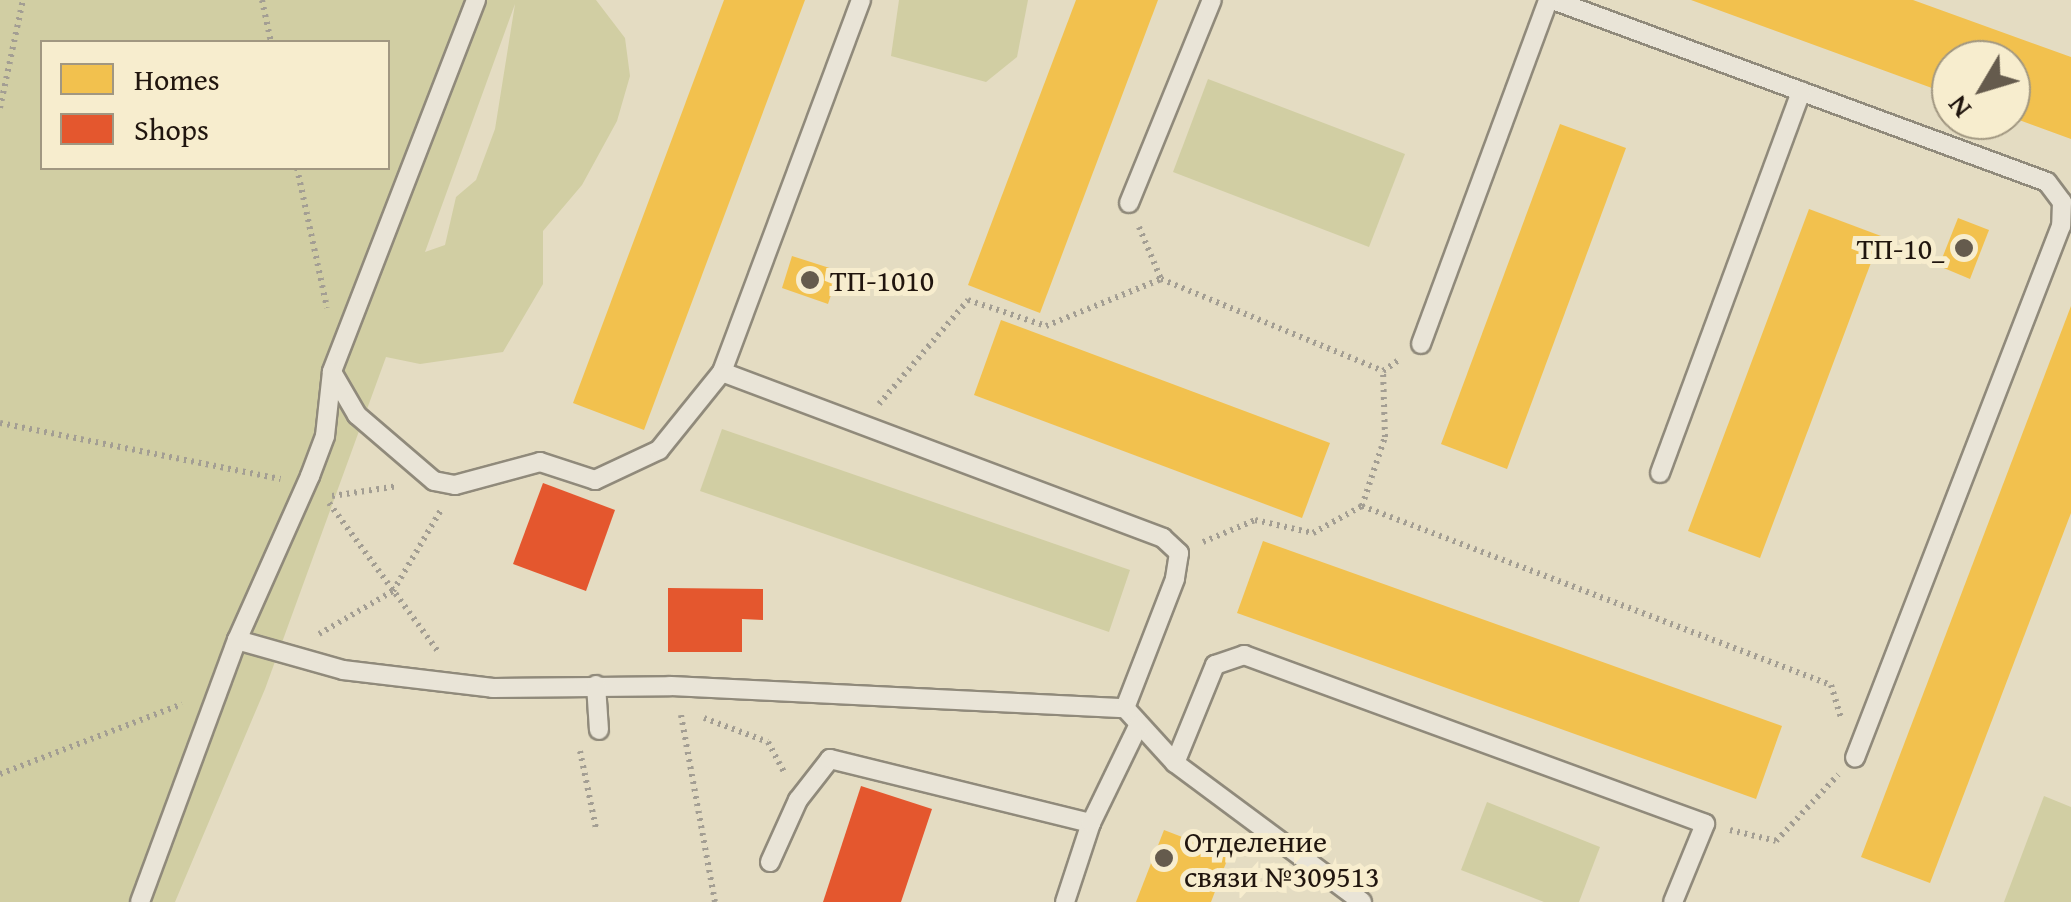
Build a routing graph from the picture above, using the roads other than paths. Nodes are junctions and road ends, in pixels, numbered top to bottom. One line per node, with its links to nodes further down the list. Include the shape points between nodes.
1 (476, 0): 8 (lane)
2 (861, 0): 9 (lane)
3 (1212, 0): 6 (lane)
4 (1550, 0): 5 (lane); 7 (lane)
5 (1801, 91): 10 (lane); 16 (lane, via 2047,182 2062,202 2062,226)
6 (1129, 202)
7 (1421, 344)
8 (334, 365): 9 (lane, via 357,415 434,481 455,485 540,462 595,480 616,474 659,450); 11 (lane, via 325,436)
9 (722, 372): 13 (lane, via 1162,538 1179,553)
10 (1660, 473)
11 (237, 640): 12 (lane, via 343,670 461,684); 20 (lane)
12 (596, 685): 13 (lane); 15 (lane)
13 (1125, 708): 14 (lane)
14 (1138, 726): 17 (lane); 18 (lane)
15 (598, 730)
16 (1854, 758)
17 (1175, 763): 22 (lane); 23 (lane, via 1215,665 1244,655 1704,824)
18 (1092, 822): 19 (lane, via 830,759 798,800); 21 (lane)
19 (770, 862)
20 (140, 902)
21 (1065, 902)
22 (1362, 902)
23 (1674, 902)

